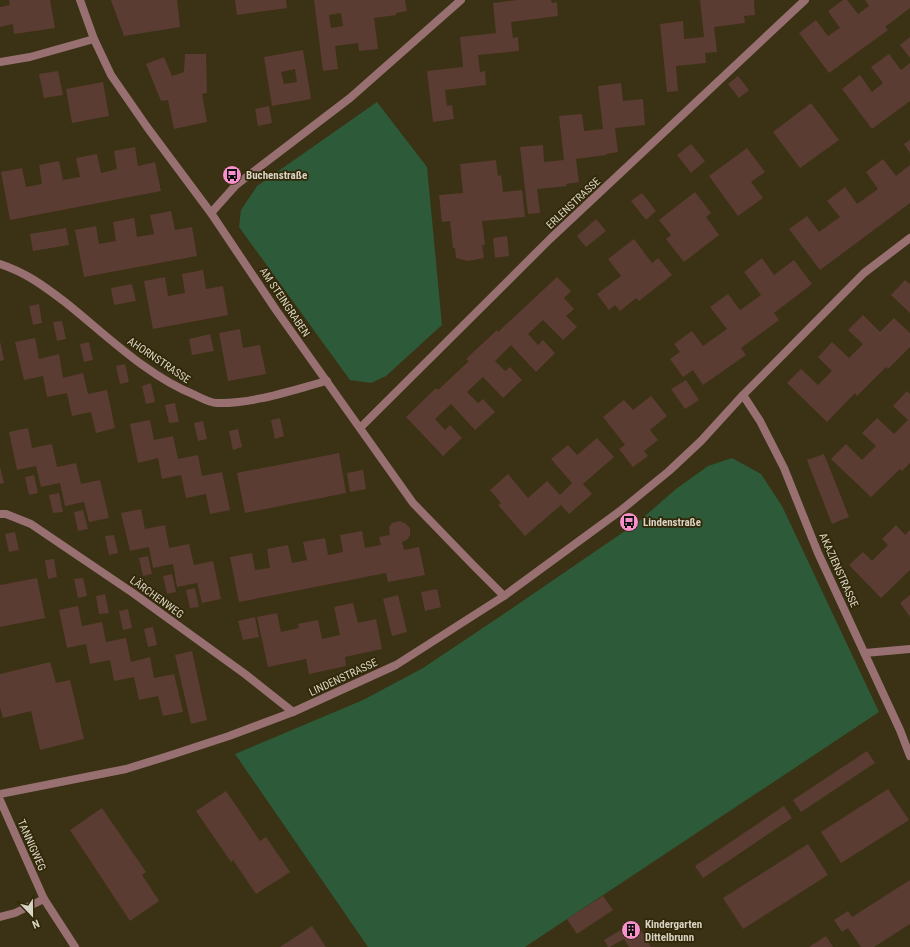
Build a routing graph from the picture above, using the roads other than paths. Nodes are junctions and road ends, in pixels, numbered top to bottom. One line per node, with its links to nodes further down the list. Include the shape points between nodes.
1 (80, 0): 4 (street, AM STEINGRABEN)
2 (461, 0): 6 (street, via 350,98 236,185)
3 (805, 0): 11 (street, ERLENSTRASSE, via 550,239)
4 (94, 40): 5 (street); 6 (street, AM STEINGRABEN, via 111,75)
5 (0, 62)
6 (211, 213): 9 (street, AM STEINGRABEN)
7 (910, 238): 10 (street, LINDENSTRASSE, via 864,272)
8 (0, 264): 9 (street, AHORNSTRASSE, via 38,282 152,371 182,390 216,403 247,401)
9 (327, 382): 11 (street, AM STEINGRABEN)
10 (743, 395): 13 (street, LINDENSTRASSE, via 669,471 620,511); 15 (street, AKAZIENSTRASSE, via 760,421 784,468 818,554)
11 (360, 428): 13 (street, AM STEINGRABEN, via 413,503)
12 (0, 514): 16 (street, LÄRCHENWEG, via 31,524 57,541 245,674)
13 (504, 596): 16 (street, LINDENSTRASSE, via 396,665)
14 (910, 649): 15 (street)
15 (864, 652): 17 (street, AKAZIENSTRASSE)
16 (293, 712): 18 (street, LINDENSTRASSE, via 229,736 126,769)
17 (910, 756)
18 (0, 794)
19 (0, 800): 20 (street, TANNIGWEG)
20 (44, 899): 21 (street); 22 (street, TANNIGWEG)
21 (0, 917)
22 (75, 947)

